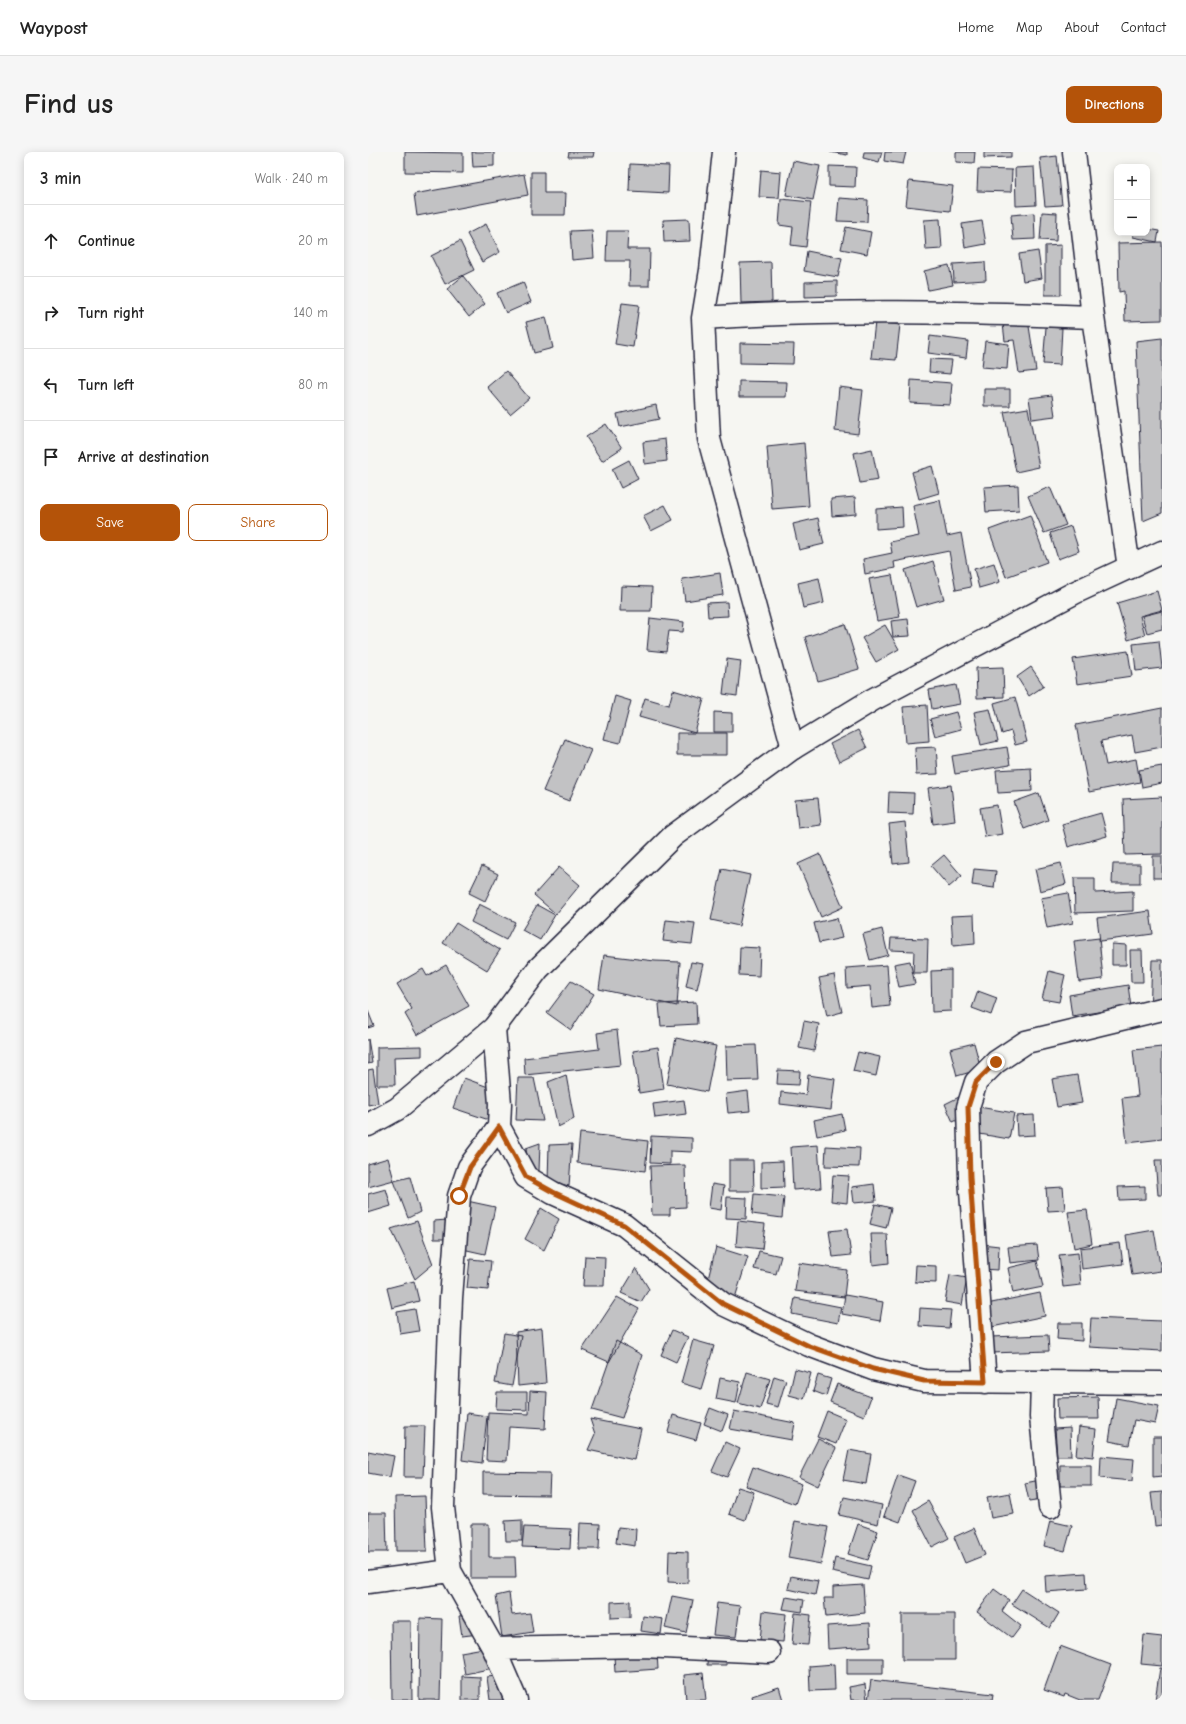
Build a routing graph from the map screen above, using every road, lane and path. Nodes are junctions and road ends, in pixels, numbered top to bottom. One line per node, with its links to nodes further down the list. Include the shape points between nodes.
1 (724, 152): 4 (street)
2 (1074, 152): 3 (street)
3 (1093, 317): 4 (street, via 864,311); 6 (street)
4 (703, 318): 7 (street, via 708,439)
5 (1162, 552): 6 (street)
6 (1129, 568): 7 (street, via 1076,592 872,700)
7 (793, 748): 9 (street, via 673,836 538,969)
8 (1162, 1009): 12 (street, via 1026,1042 996,1062 976,1082 968,1107)
9 (494, 1028): 10 (street, via 397,1109); 11 (street, via 500,1104)
10 (368, 1125)
11 (499, 1127): 12 (street, via 526,1177 624,1225 723,1304 809,1346 873,1369 924,1381); 16 (street, via 470,1167 459,1196 451,1298 443,1507)
12 (985, 1382): 13 (street)
13 (1042, 1382): 14 (street); 15 (street, via 1041,1417)
14 (1162, 1383)
15 (1050, 1507)
16 (450, 1571): 17 (street); 18 (street)
17 (368, 1582)
18 (494, 1649): 19 (street, via 643,1646); 20 (street)
19 (769, 1652)
20 (516, 1700)

